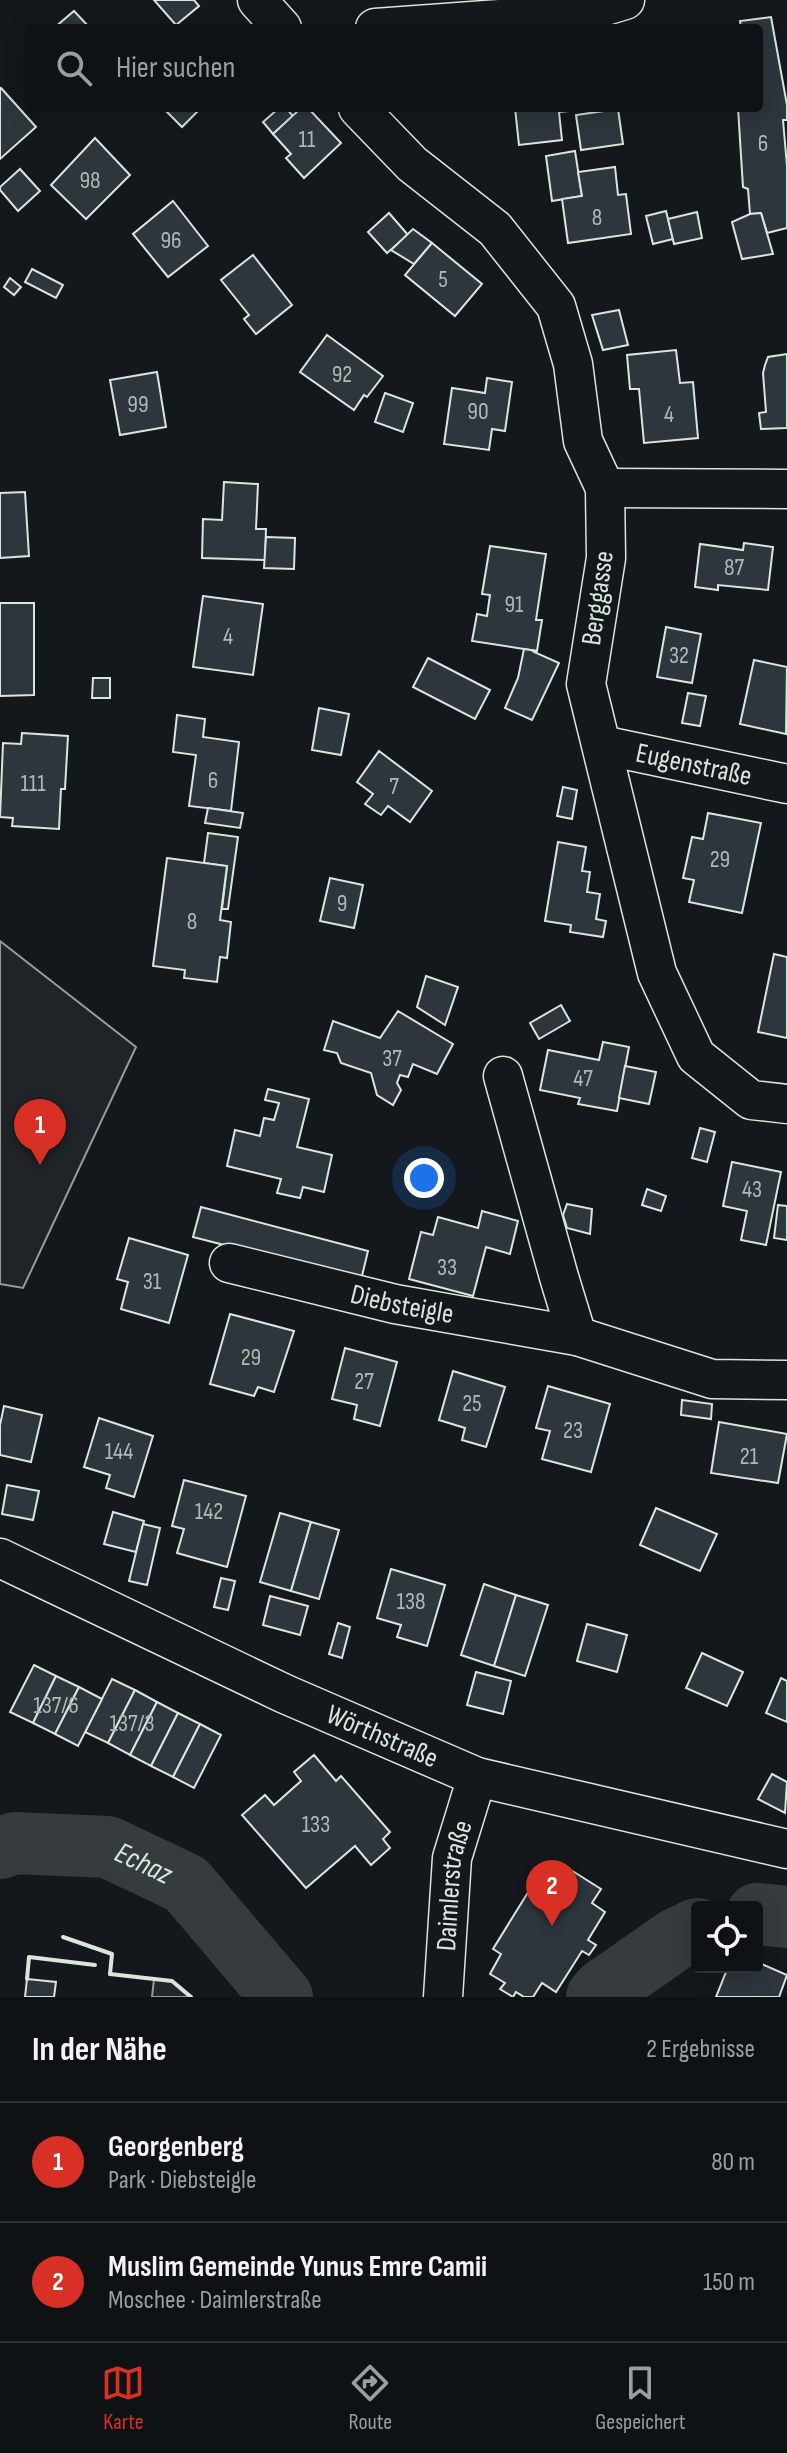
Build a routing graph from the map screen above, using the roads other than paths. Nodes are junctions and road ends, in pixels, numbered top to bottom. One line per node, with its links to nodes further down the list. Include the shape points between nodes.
1 (257, 0): 3 (street)
2 (625, 0): 4 (street, via 582,13)
3 (278, 24)
4 (430, 24)
5 (362, 112): 6 (street, Berggasse, via 412,164 495,229 556,306 573,364 583,441)
6 (605, 488): 7 (street); 8 (street, Berggasse, via 606,558 586,684)
7 (787, 489)
8 (602, 745): 9 (street, Eugenstraße); 11 (street, Berggasse, via 657,973 696,1056 751,1100)
9 (787, 784)
10 (503, 1076): 13 (street)
11 (787, 1104)
12 (229, 1263): 13 (street, Diebsteigle, via 395,1304)
13 (577, 1336): 14 (street, Diebsteigle, via 712,1379)
14 (787, 1380)
15 (0, 1558): 16 (street, Wörthstraße, via 285,1694)
16 (477, 1777): 17 (street, Wörthstraße); 18 (street, Daimlerstraße, via 452,1858)
17 (787, 1849)
18 (443, 1997)

